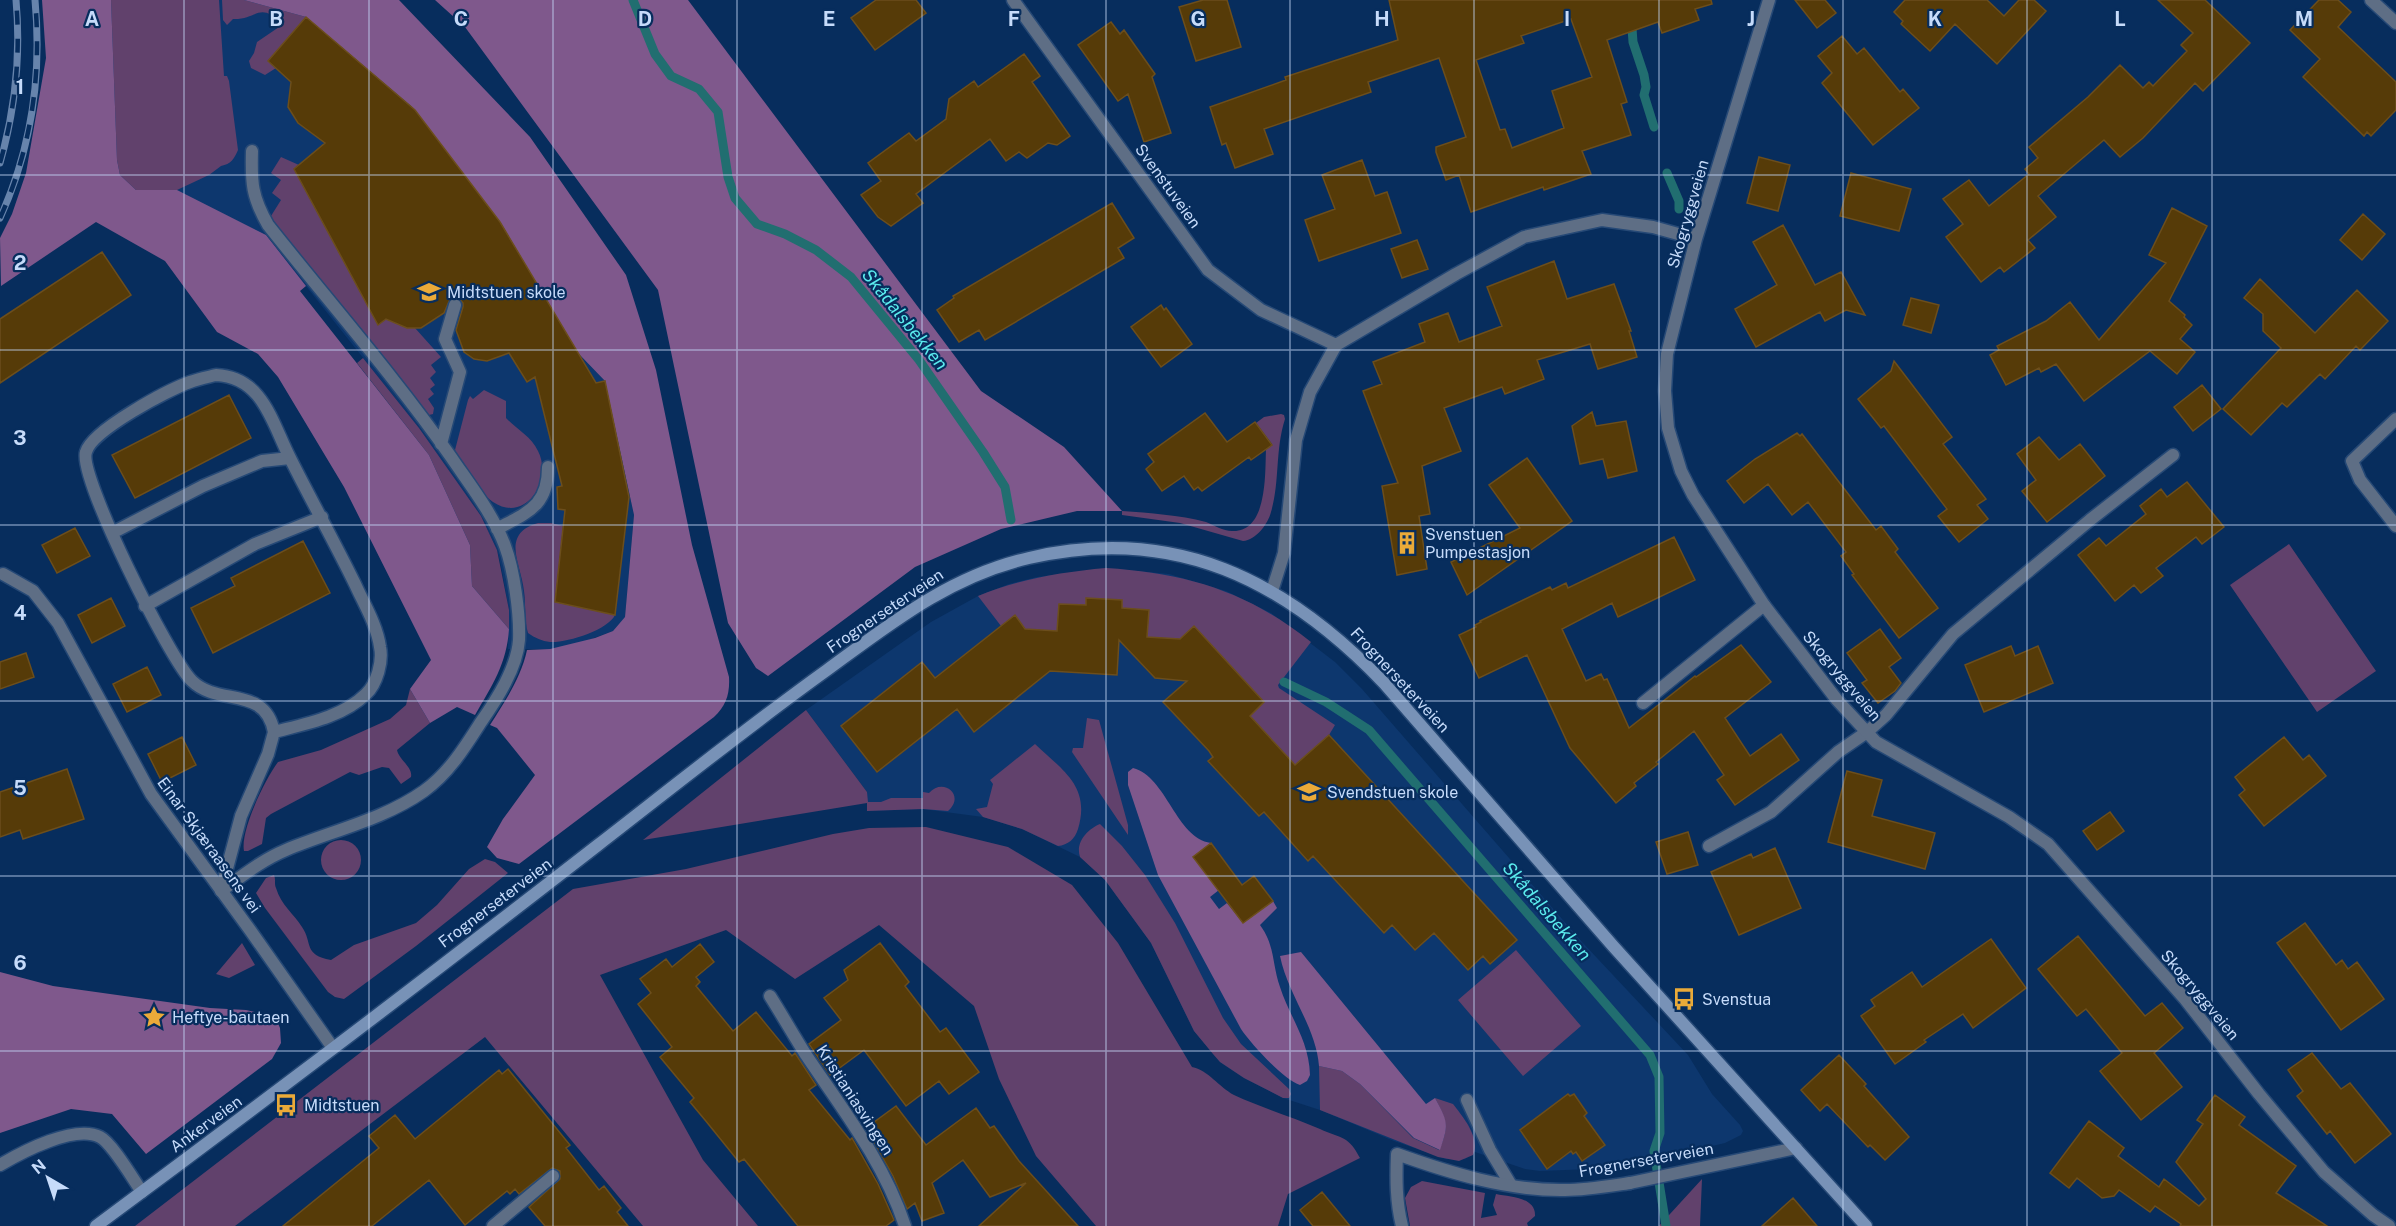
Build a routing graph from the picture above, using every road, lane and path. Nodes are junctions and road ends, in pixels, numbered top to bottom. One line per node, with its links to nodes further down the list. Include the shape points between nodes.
1 (1013, 0): 8 (street, Svenstuveien, via 1208,270 1261,310)
2 (1769, 0): 6 (street, Skogryggveien)
3 (2371, 0): 4 (street)
4 (2396, 23)
5 (252, 151): 10 (street, via 255,202 268,225)
6 (1696, 239): 8 (street, via 1653,227 1602,220 1524,237); 20 (street, Skogryggveien, via 1667,354 1668,428 1693,495)
7 (455, 305): 10 (street, via 445,339 460,372)
8 (1336, 345): 19 (street, via 1310,392 1296,440 1284,553)
9 (2396, 419): 15 (street, via 2352,461 2360,480)
10 (441, 444): 16 (street)
11 (2173, 454): 24 (street, via 1953,634 1886,715)
12 (290, 458): 14 (street); 17 (street, via 262,461); 17 (street, via 267,408 249,385 228,375 189,382 93,438 86,460)
13 (548, 467): 16 (street, via 546,488 537,505)
14 (322, 517): 21 (street, via 255,544); 23 (street, via 369,612 381,656 366,694 333,714)
15 (2396, 526)
16 (498, 529): 26 (street, via 514,579 519,640 508,675 453,765 424,792 360,823 269,858)
17 (112, 533): 21 (street)
18 (3, 574): 26 (street, Einar Skjæraasens vei, via 33,591 58,623 150,794)
19 (1272, 591): 28 (main road, Frognerseterveien, via 1207,564 1154,550 1126,548 1031,557 986,569 951,586 889,624 765,714); 30 (main road, Frognerseterveien, via 1332,632 1384,683 1613,946)
20 (1764, 605): 22 (street); 24 (street, Skogryggveien, via 1837,700)
21 (145, 606): 23 (street, via 192,682 207,691 254,702 268,714)
22 (1643, 703)
23 (274, 732): 26 (street, via 241,816)
24 (1867, 732): 25 (street, via 1838,752 1771,812); 40 (street, Skogryggveien, via 1876,742 2009,817 2048,844 2185,999 2324,1172)
25 (1709, 846)
26 (221, 891): 28 (street, Einar Skjæraasens vei)
27 (770, 996): 37 (street, Kristianiasvingen, via 863,1137 883,1173)
28 (333, 1048): 34 (main road, Ankerveien)
29 (1467, 1100): 33 (street)
30 (1796, 1148): 33 (street, Frognerseterveien, via 1630,1183 1564,1190); 39 (main road, Frognerseterveien)
31 (0, 1165): 34 (street, via 60,1136 89,1134 105,1142)
32 (553, 1176): 36 (street)
33 (1511, 1185): 38 (street, Frognerseterveien, via 1440,1169 1397,1154 1396,1184)
34 (142, 1192): 35 (main road, Ankerveien)
35 (96, 1226)
36 (493, 1226)
37 (904, 1226)
38 (1402, 1226)
39 (1866, 1226)
40 (2389, 1226)

